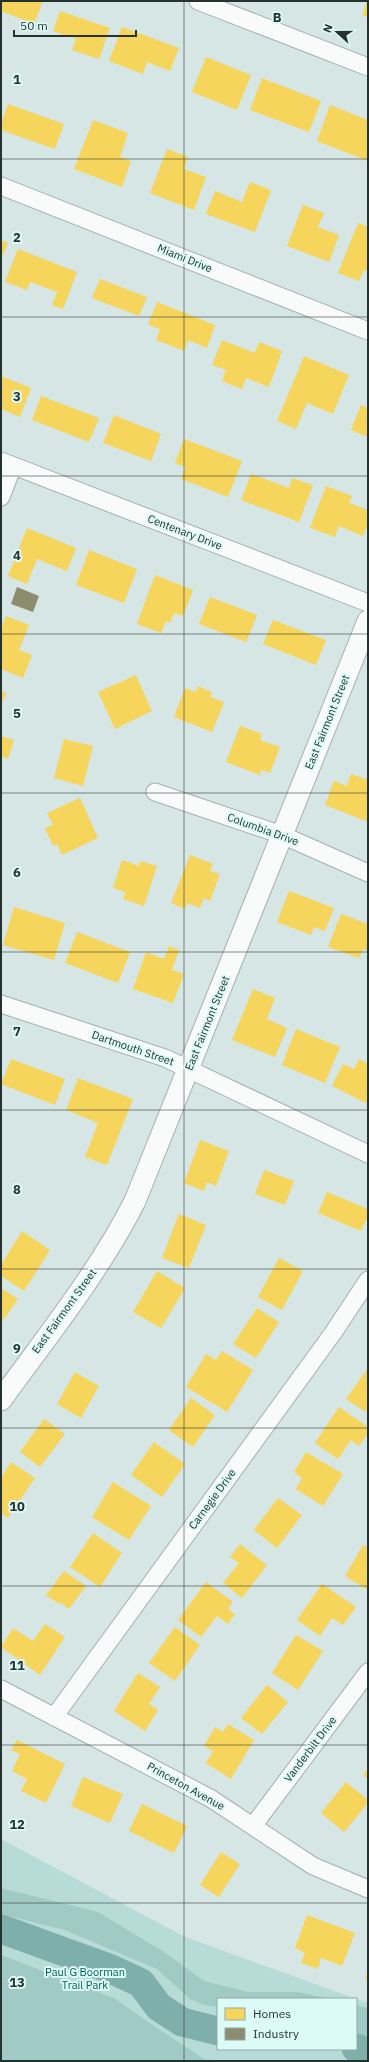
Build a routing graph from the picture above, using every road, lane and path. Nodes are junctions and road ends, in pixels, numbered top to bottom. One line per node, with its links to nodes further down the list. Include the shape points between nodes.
1 (198, 1): 2 (street)
2 (368, 68)
3 (1, 186): 4 (street, Miami Drive)
4 (368, 331)
5 (7, 463): 6 (street); 7 (street, Centenary Drive)
6 (1, 497)
7 (368, 603)
8 (368, 621): 10 (street, East Fairmont Street)
9 (155, 792): 10 (street, Columbia Drive)
10 (282, 834): 11 (street, Columbia Drive); 13 (street, East Fairmont Street)
11 (368, 873)
12 (1, 1004): 13 (street, Dartmouth Street, via 156,1055)
13 (189, 1069): 14 (street, Dartmouth Street); 16 (street, East Fairmont Street, via 140,1191 120,1231)
14 (368, 1154)
15 (368, 1280): 19 (street, Carnegie Drive, via 333,1333)
16 (1, 1400)
17 (368, 1672): 20 (street, Vanderbilt Drive)
18 (1, 1689): 19 (street, Princeton Avenue)
19 (54, 1716): 20 (street, Princeton Avenue, via 203,1794)
20 (252, 1826): 21 (street, Princeton Avenue, via 313,1866)
21 (368, 1889)

